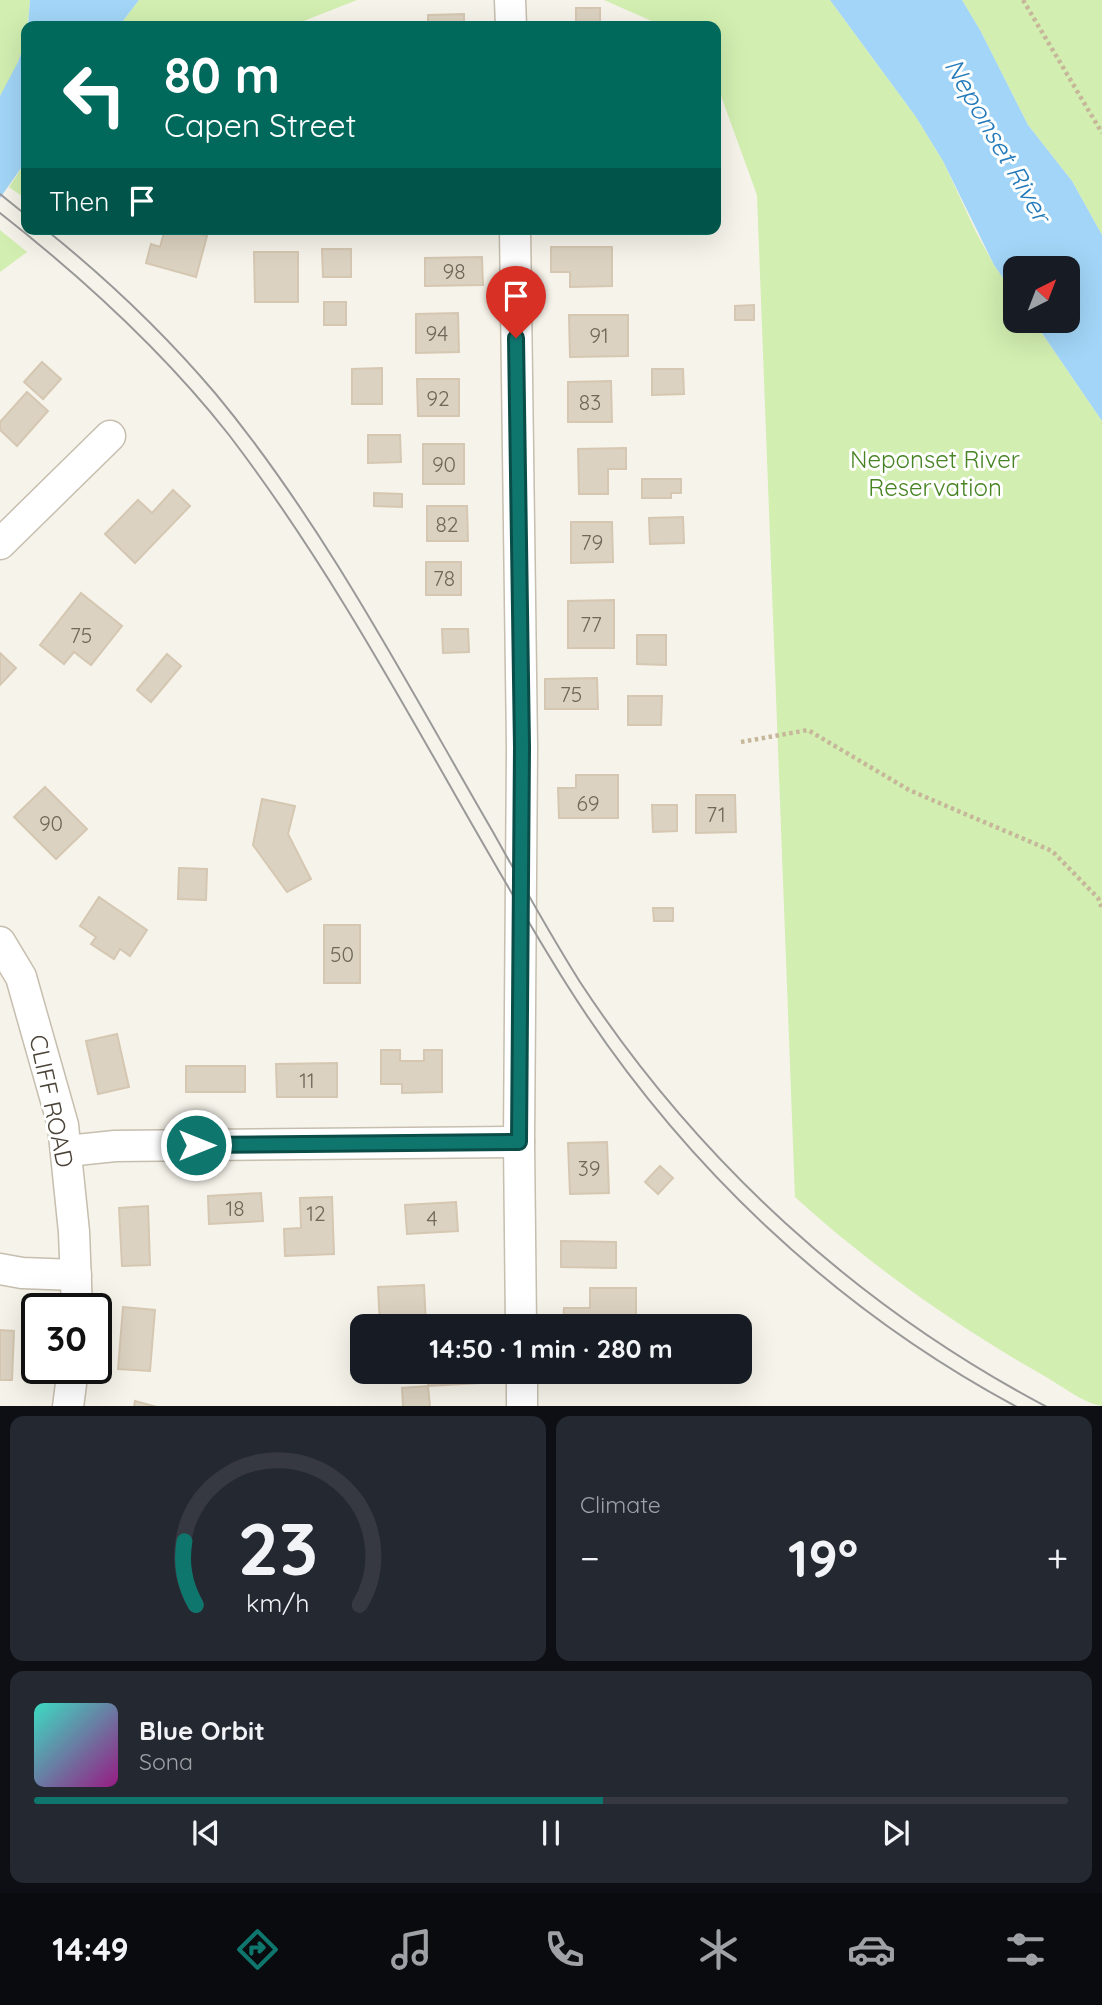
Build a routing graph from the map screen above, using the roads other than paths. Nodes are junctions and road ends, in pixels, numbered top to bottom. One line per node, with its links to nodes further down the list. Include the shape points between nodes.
1 (510, 0): 2 (street)
2 (511, 21)
3 (515, 235): 7 (street, via 522,747)
4 (110, 436): 5 (street)
5 (0, 544)
6 (0, 942): 8 (street, CLIFF ROAD, via 30,1001)
7 (519, 1142): 8 (street, via 115,1146); 12 (street)
8 (66, 1151): 10 (street, CLIFF ROAD)
9 (0, 1269): 10 (street)
10 (76, 1275): 11 (street, CLIFF ROAD)
11 (77, 1293)
12 (521, 1314)
13 (71, 1384): 15 (street)
14 (522, 1384): 16 (street)
15 (68, 1406)
16 (522, 1406)

